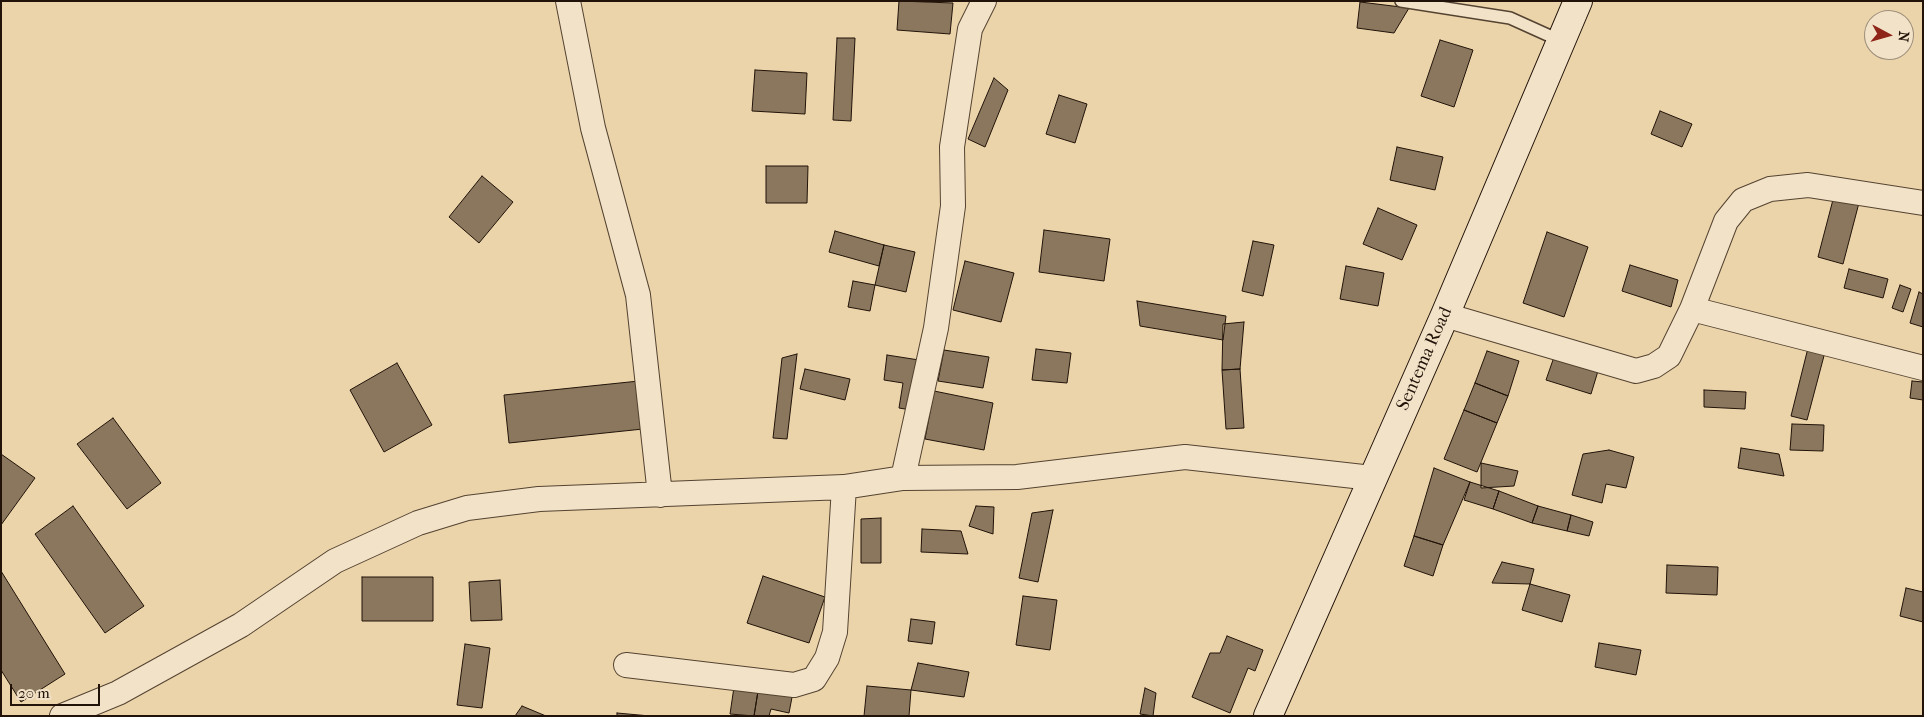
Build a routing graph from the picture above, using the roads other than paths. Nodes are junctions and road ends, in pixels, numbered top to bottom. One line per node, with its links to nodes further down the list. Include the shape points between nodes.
1 (568, 1): 13 (street, via 593,128 638,295)
2 (984, 1): 10 (street, via 970,29 952,147 953,206 936,328)
3 (1401, 1): 5 (lane, via 1510,18)
4 (1578, 1): 5 (main road, Sentema Road)
5 (1561, 41): 8 (main road, Sentema Road)
6 (1923, 203): 7 (street, via 1808,185 1770,189 1743,200 1726,222)
7 (1692, 309): 8 (street, via 1670,356 1654,366 1636,371); 9 (street)
8 (1445, 315): 11 (main road, Sentema Road)
9 (1923, 368)
10 (903, 478): 11 (street, via 1016,477 1185,457); 12 (street)
11 (1372, 478): 16 (main road, Sentema Road)
12 (844, 487): 13 (street); 14 (street, via 835,632 827,658 814,679 794,685)
13 (660, 495): 15 (street, via 539,498 467,508 418,524 335,561 241,625 118,693)
14 (626, 665)
15 (62, 716)
16 (1268, 716)

